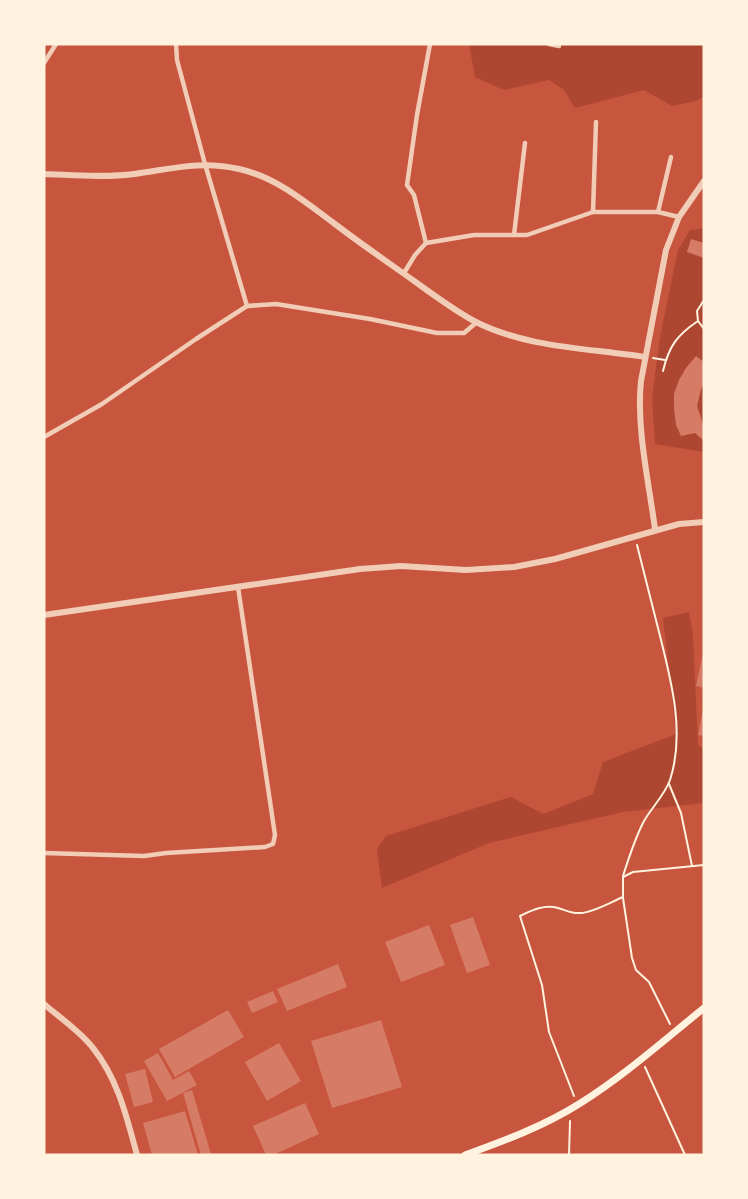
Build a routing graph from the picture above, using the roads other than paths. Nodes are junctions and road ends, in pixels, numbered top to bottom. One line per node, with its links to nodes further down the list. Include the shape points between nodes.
1 (56, 44): 6 (street)
2 (176, 44): 10 (street)
3 (430, 44): 17 (street, via 407,185 414,195)
4 (549, 44): 5 (street)
5 (559, 46)
6 (44, 63)
7 (596, 122): 13 (street)
8 (525, 143): 16 (street)
9 (671, 158): 14 (street)
10 (205, 164): 11 (street, via 106,176); 18 (street, via 268,179 300,197); 19 (street)
11 (44, 174)
12 (704, 181): 15 (street)
13 (593, 212): 14 (street); 16 (street, via 527,235)
14 (658, 212): 15 (street)
15 (679, 217): 21 (street, via 666,250)
16 (514, 235): 17 (street, via 474,235)
17 (426, 243): 18 (street)
18 (404, 274): 20 (street)
19 (247, 306): 20 (street, via 276,303 437,333 464,333); 22 (street, via 135,383)
20 (477, 322): 21 (street, via 548,344)
21 (645, 357): 24 (street, via 639,409)
22 (44, 437)
23 (704, 523): 24 (street)
24 (655, 529): 25 (street, via 514,567 384,567)
25 (238, 587): 26 (street); 27 (street, via 273,844 144,856)
26 (44, 615)
27 (44, 853)
28 (44, 1003): 30 (street, via 93,1048 105,1067 127,1117)
29 (704, 1008): 31 (main road, via 578,1105)
30 (137, 1155)
31 (465, 1155)

